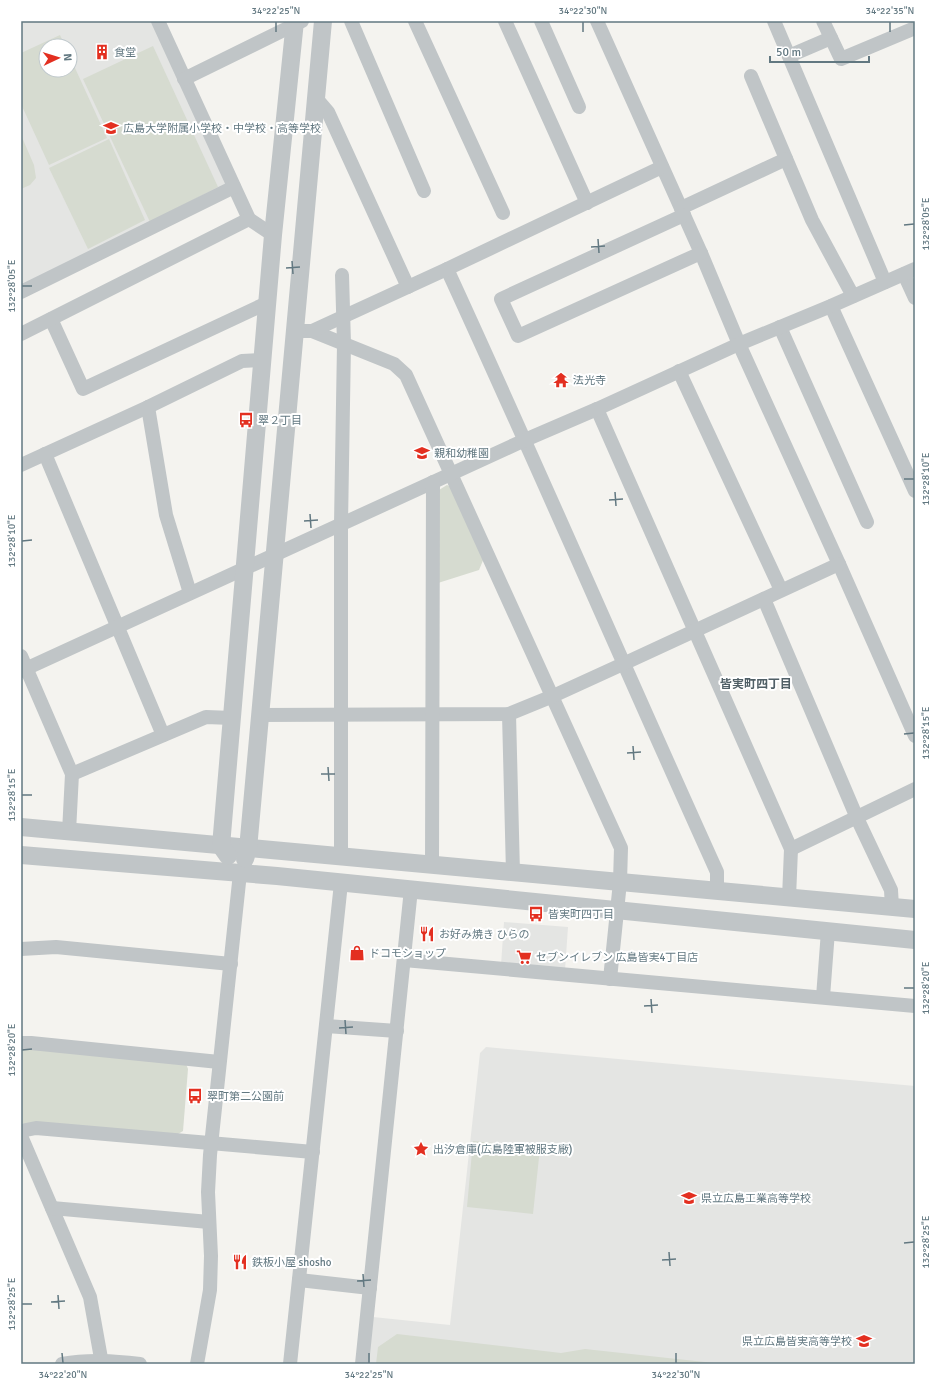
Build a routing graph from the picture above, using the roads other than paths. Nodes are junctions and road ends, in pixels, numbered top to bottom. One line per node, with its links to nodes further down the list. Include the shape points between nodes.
1 (158, 21): 15 (street)
2 (323, 21): 16 (street)
3 (351, 21): 21 (street)
4 (415, 21): 24 (street)
5 (505, 21): 22 (street)
6 (541, 21): 17 (street)
7 (597, 21): 19 (street)
8 (774, 21): 13 (street)
9 (823, 21): 12 (street)
10 (297, 22): 15 (street); 26 (street)
11 (915, 28): 12 (street, via 841,59)
12 (831, 38): 13 (street)
13 (789, 56): 31 (street)
14 (751, 76): 18 (street)
15 (184, 79): 20 (street)
16 (316, 98): 32 (street, via 328,112); 41 (street)
17 (579, 107)
18 (786, 159): 23 (street); 34 (street, via 812,220)
19 (662, 167): 22 (street); 23 (street)
20 (234, 187): 25 (street); 33 (street)
21 (424, 191)
22 (587, 203): 28 (street)
23 (682, 211): 27 (street); 27 (street, via 501,299 518,336)
24 (503, 213)
25 (249, 219): 26 (street); 39 (street)
26 (273, 236): 36 (street)
27 (701, 253): 44 (street)
28 (447, 269): 32 (street); 49 (street)
29 (909, 271): 31 (street); 35 (street)
30 (342, 275): 38 (street)
31 (885, 282): 34 (street)
32 (408, 287): 38 (street)
33 (21, 292)
34 (854, 296): 37 (street)
35 (915, 298)
36 (267, 303): 39 (street, via 83,389); 45 (street)
37 (831, 306): 40 (street); 54 (street)
38 (343, 317): 41 (street); 43 (street)
39 (51, 319): 42 (street)
40 (780, 327): 44 (street); 55 (street)
41 (304, 331): 43 (street); 57 (street)
42 (21, 334)
43 (344, 344): 52 (street, via 394,364 406,375); 56 (street)
44 (739, 344): 46 (street); 58 (street)
45 (262, 360): 47 (street, via 242,361); 59 (street)
46 (679, 371): 48 (street); 60 (street)
47 (148, 407): 50 (street); 61 (street, via 166,515)
48 (597, 409): 49 (street); 64 (street)
49 (525, 440): 52 (street); 65 (street)
50 (45, 454): 51 (street); 63 (street)
51 (21, 465)
52 (450, 474): 53 (street); 67 (street)
53 (433, 482): 56 (street); 71 (street)
54 (915, 491)
55 (867, 522)
56 (341, 524): 57 (street); 70 (street)
57 (275, 554): 59 (street); 69 (street)
58 (839, 564): 60 (street); 74 (street)
59 (245, 567): 61 (street); 72 (street)
60 (781, 590): 62 (street)
61 (190, 593): 63 (street)
62 (764, 599): 64 (street); 77 (street)
63 (118, 626): 66 (street); 73 (street)
64 (695, 631): 65 (street); 82 (street)
65 (623, 664): 67 (street); 91 (street, via 717,872)
66 (23, 665): 75 (street)
67 (553, 696): 68 (street); 88 (street, via 621,848)
68 (509, 714): 71 (street); 87 (street)
69 (260, 715): 70 (street); 81 (street)
70 (341, 715): 71 (street); 84 (street)
71 (433, 715): 85 (street)
72 (232, 718): 73 (street, via 206,717); 80 (street)
73 (163, 735): 75 (street)
74 (915, 736)
75 (72, 774): 79 (street)
76 (915, 789): 77 (street)
77 (857, 818): 82 (street); 93 (street, via 891,890)
78 (21, 827): 79 (street)
79 (69, 832): 80 (street)
80 (221, 846): 81 (street); 86 (street)
81 (248, 849): 84 (street); 86 (street)
82 (791, 849): 92 (street)
83 (21, 855): 86 (street)
84 (341, 857): 85 (street)
85 (432, 865): 87 (street)
86 (240, 873): 89 (street); 100 (street)
87 (513, 873): 88 (street)
88 (620, 882): 91 (street); 95 (street)
89 (341, 883): 90 (street); 104 (street)
90 (411, 889): 95 (street); 99 (street)
91 (717, 891): 92 (street)
92 (789, 898): 93 (street)
93 (892, 907): 94 (street)
94 (915, 909)
95 (616, 910): 96 (street); 101 (street)
96 (828, 931): 97 (street); 102 (street)
97 (915, 940)
98 (21, 949): 100 (street, via 56,947)
99 (404, 960): 101 (street); 105 (street)
100 (231, 964): 107 (street)
101 (610, 978): 102 (street)
102 (822, 997): 103 (street)
103 (915, 1006)
104 (326, 1026): 105 (street); 111 (street)
105 (397, 1031): 115 (street)
106 (21, 1043): 107 (street)
107 (219, 1062): 110 (street)
108 (21, 1131): 110 (street, via 36,1128)
109 (21, 1136): 112 (street)
110 (211, 1143): 111 (street); 113 (street)
111 (313, 1152): 114 (street)
112 (52, 1208): 113 (street); 116 (street, via 90,1297)
113 (209, 1222): 119 (street, via 210,1290)
114 (299, 1280): 115 (street); 120 (street)
115 (370, 1288): 121 (street)
116 (102, 1362): 117 (street, via 77,1361); 118 (street)
117 (62, 1364)
118 (140, 1364)
119 (197, 1364)
120 (290, 1364)
121 (362, 1364)

